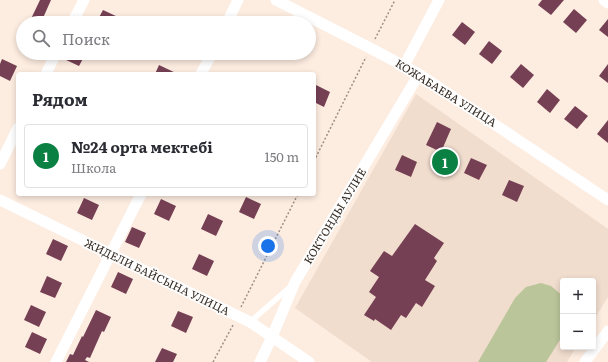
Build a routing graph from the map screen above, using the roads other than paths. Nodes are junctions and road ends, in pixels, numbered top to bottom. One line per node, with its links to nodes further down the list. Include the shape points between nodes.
1 (84, 0): 7 (street)
2 (238, 0): 8 (street)
3 (276, 0): 9 (street, КОЖАБАЕВА УЛИЦА)
4 (439, 0): 13 (street)
5 (604, 0): 6 (street)
6 (608, 3)
7 (76, 16)
8 (230, 16)
9 (307, 16)
10 (316, 20): 13 (street, КОЖАБАЕВА УЛИЦА)
11 (53, 60): 14 (street)
12 (208, 60): 15 (street)
13 (404, 66): 16 (street, КОЖАБАЕВА УЛИЦА)
14 (47, 72)
15 (202, 72)
16 (419, 74): 21 (street, КОЖАБАЕВА УЛИЦА); 23 (street, КОКТОНДЫ АУЛИЕ)
17 (16, 132): 18 (street)
18 (0, 164)
19 (140, 196): 22 (street)
20 (0, 200): 22 (street, ЖИДЕЛИ БАЙСЫНА УЛИЦА)
21 (608, 200)
22 (111, 254): 24 (street, ЖИДЕЛИ БАЙСЫНА УЛИЦА); 27 (street)
23 (295, 282): 24 (lane); 26 (street, КОКТОНДЫ АУЛИЕ)
24 (250, 322): 26 (street, ЖИДЕЛИ БАЙСЫНА УЛИЦА)
25 (608, 331): 30 (street)
26 (272, 337): 28 (street, КОКТОНДЫ АУЛИЕ); 29 (street, ЖИДЕЛИ БАЙСЫНА УЛИЦА)
27 (56, 362)
28 (260, 362)
29 (309, 362)
30 (585, 362)

